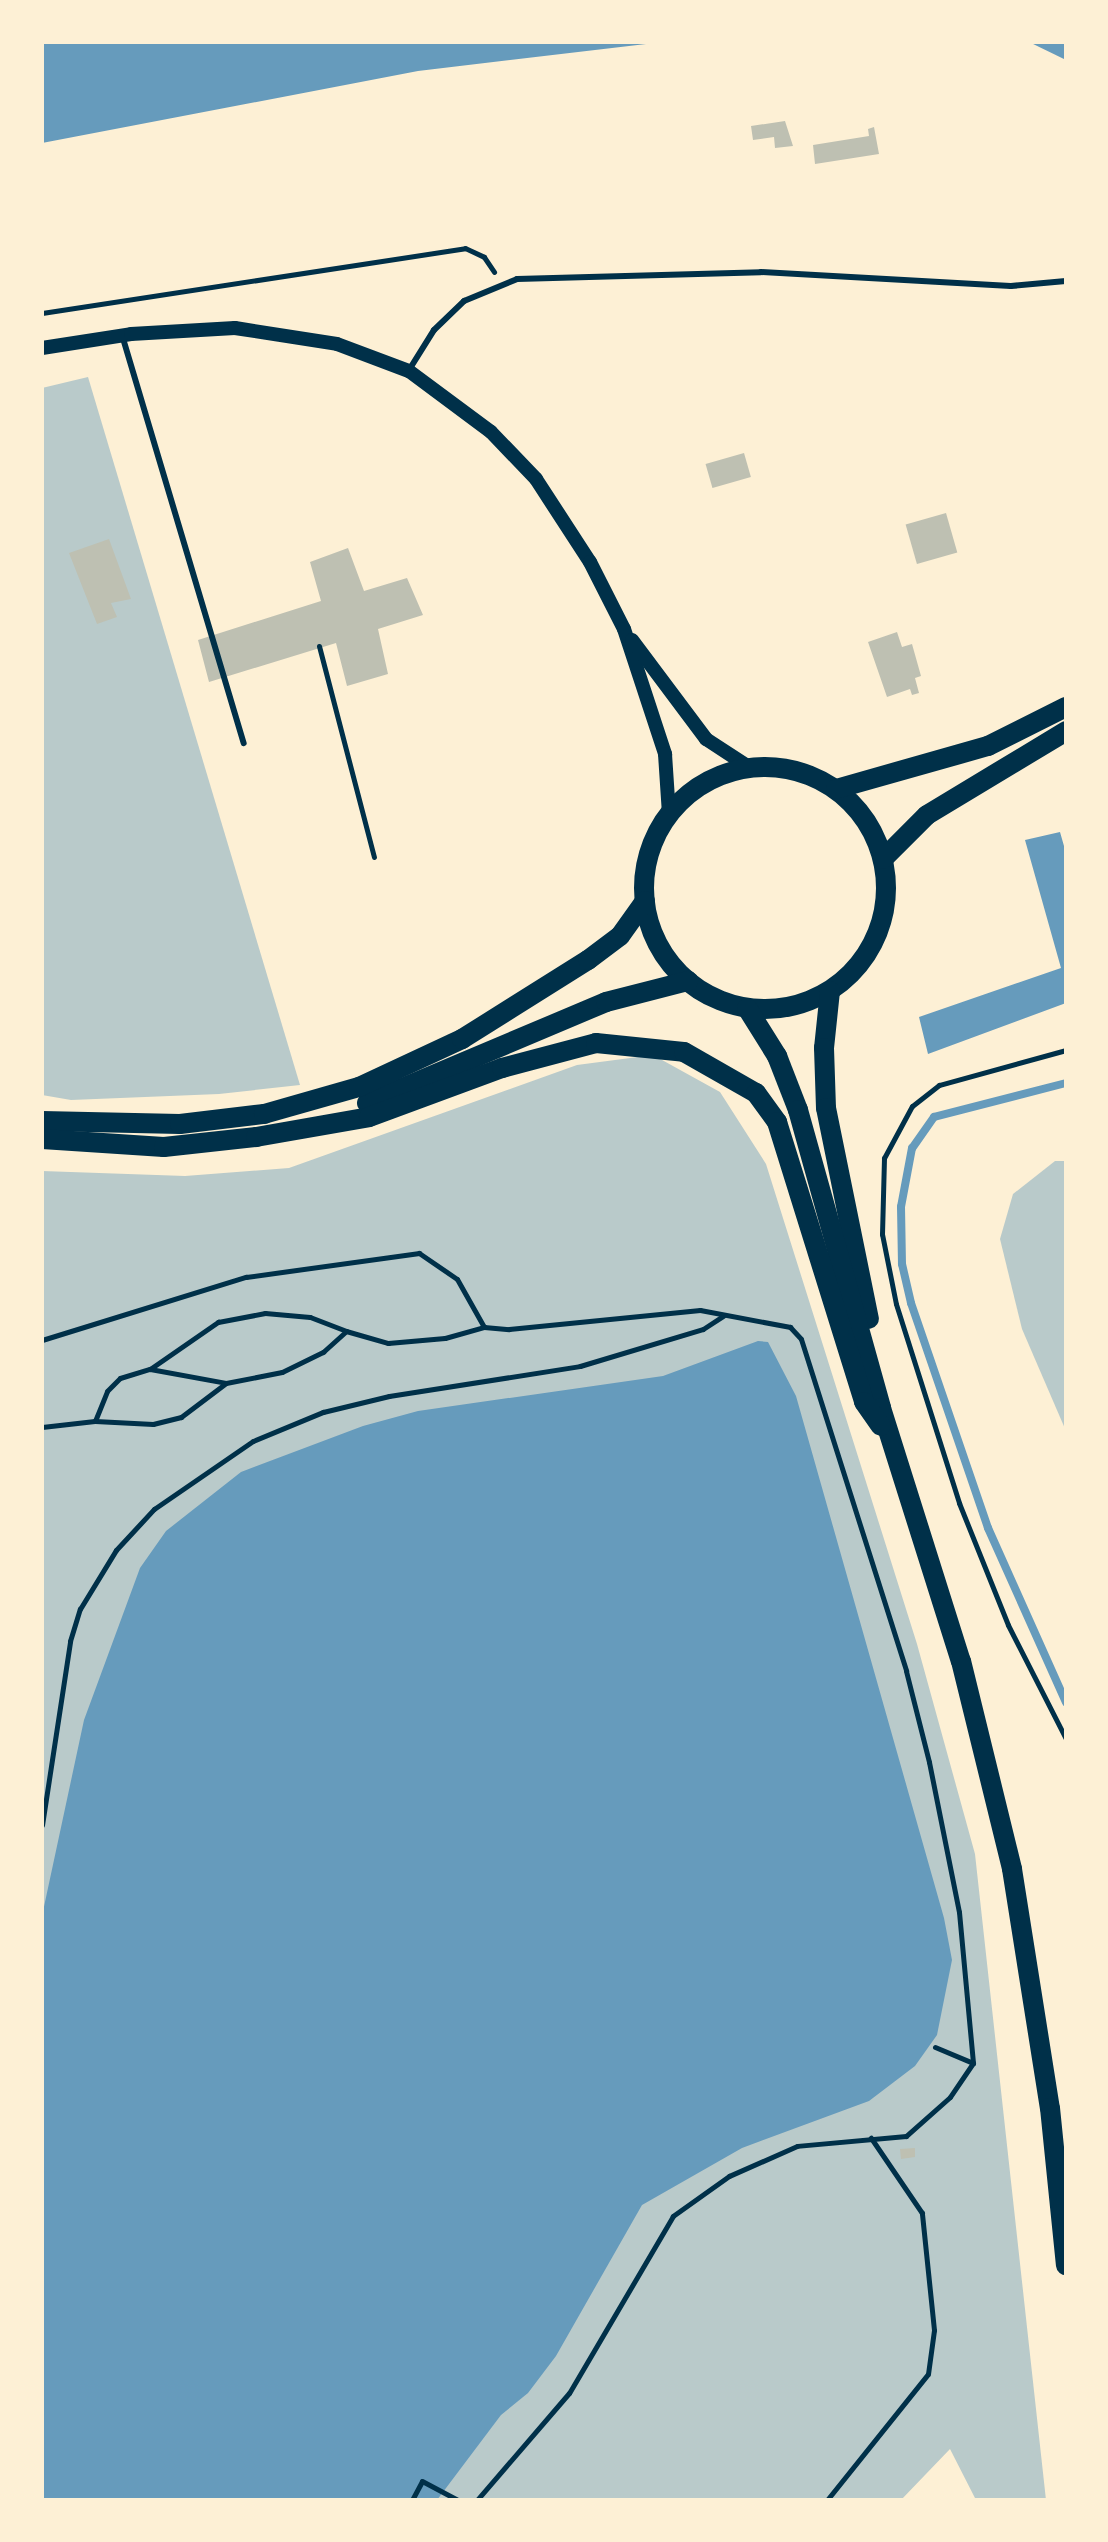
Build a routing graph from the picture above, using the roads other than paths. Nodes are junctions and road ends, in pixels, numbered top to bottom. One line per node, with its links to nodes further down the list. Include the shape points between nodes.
1 (1066, 281): 4 (lane, via 1011,286 761,272 517,279 464,301 434,330)
2 (122, 335): 3 (street); 4 (street, via 235,328 293,334); 8 (lane)
3 (42, 348)
4 (409, 371): 5 (street, via 491,432 536,479 590,562)
5 (624, 629): 9 (street, via 706,739); 11 (street, via 665,754)
6 (1066, 707): 10 (main road, via 988,746)
7 (1066, 731): 12 (main road, via 927,815)
8 (244, 743)
9 (749, 767): 10 (main road, via 779,767); 11 (main road, via 719,775)
10 (836, 789): 12 (main road, via 857,808)
11 (669, 814): 13 (main road, via 650,855)
12 (883, 859): 15 (main road, via 886,897 878,933 858,966)
13 (645, 901): 14 (main road, via 667,959); 17 (main road, via 620,936 588,960 462,1039 359,1087 264,1114 180,1124)
14 (688, 981): 16 (main road, via 716,999); 18 (main road, via 606,1002 368,1103)
15 (830, 991): 16 (main road, via 790,1007); 20 (main road, via 824,1048 826,1108)
16 (747, 1008): 20 (main road, via 777,1056 798,1110)
17 (42, 1121)
18 (256, 1137): 19 (main road, via 164,1147); 20 (main road, via 369,1117 502,1068 596,1043 684,1052 756,1093 777,1122 864,1402)
19 (42, 1139)
20 (894, 1441): 21 (main road, via 961,1661 1012,1869 1050,2108)
21 (1066, 2265)

